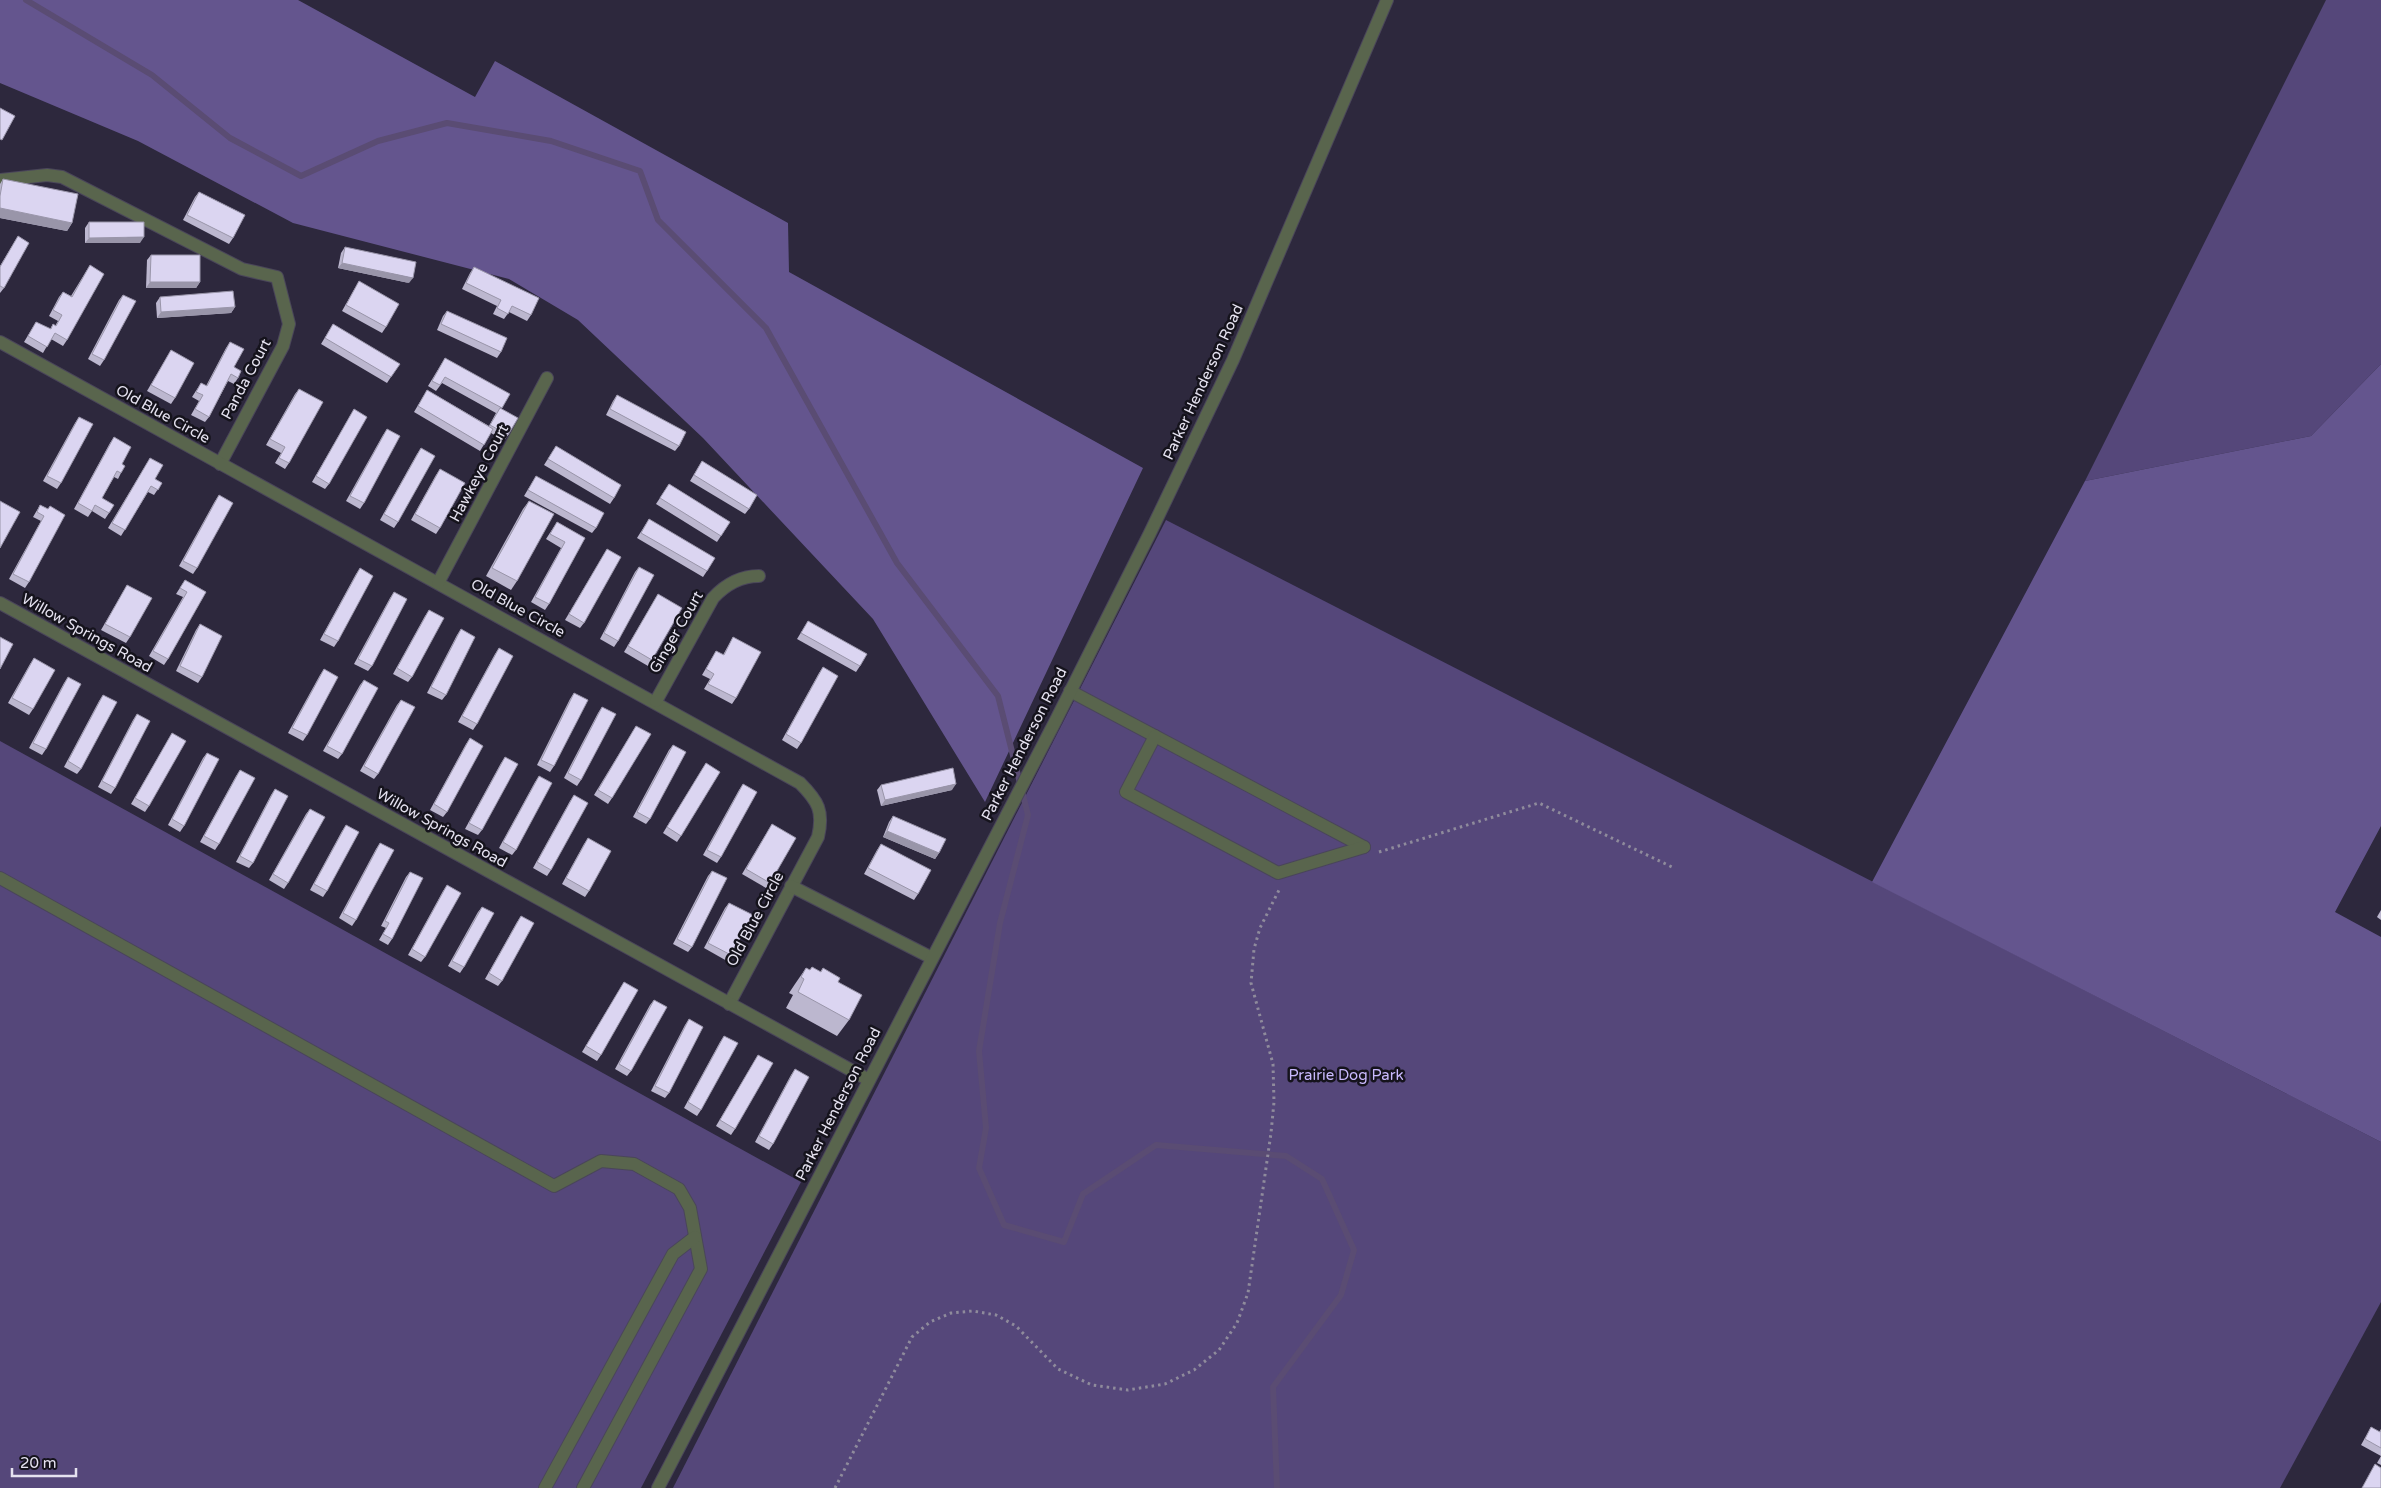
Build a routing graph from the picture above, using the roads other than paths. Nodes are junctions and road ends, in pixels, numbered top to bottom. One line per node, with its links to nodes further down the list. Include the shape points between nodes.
1 (1387, 0): 9 (street, Parker Henderson Road, via 1233,360)
2 (0, 180): 5 (street, Panda Court, via 47,175 62,177 242,269 277,277 290,324 283,346)
3 (0, 342): 5 (street, Old Blue Circle)
4 (547, 378): 7 (street, Hawkeye Court)
5 (220, 464): 7 (street, Old Blue Circle)
6 (759, 576): 10 (street, Ginger Court, via 748,576 723,587 713,598)
7 (438, 583): 10 (street, Old Blue Circle)
8 (0, 604): 15 (street, Willow Springs Road)
9 (1070, 691): 11 (street); 14 (street, Parker Henderson Road)
10 (656, 702): 13 (street, Old Blue Circle, via 800,783 815,799 822,820 818,837)
11 (1156, 736): 11 (street, via 1248,786 1364,847 1278,873 1244,855 1126,792)
12 (0, 878): 17 (street, via 554,1186 601,1161 634,1164 679,1189 690,1208)
13 (791, 886): 14 (street); 15 (street, Old Blue Circle)
14 (932, 958): 16 (street, Parker Henderson Road)
15 (729, 1004): 16 (street, Willow Springs Road)
16 (868, 1080): 20 (street, Parker Henderson Road)
17 (696, 1237): 18 (street, via 674,1254); 19 (street, via 701,1269)
18 (545, 1488)
19 (582, 1488)
20 (658, 1488)

